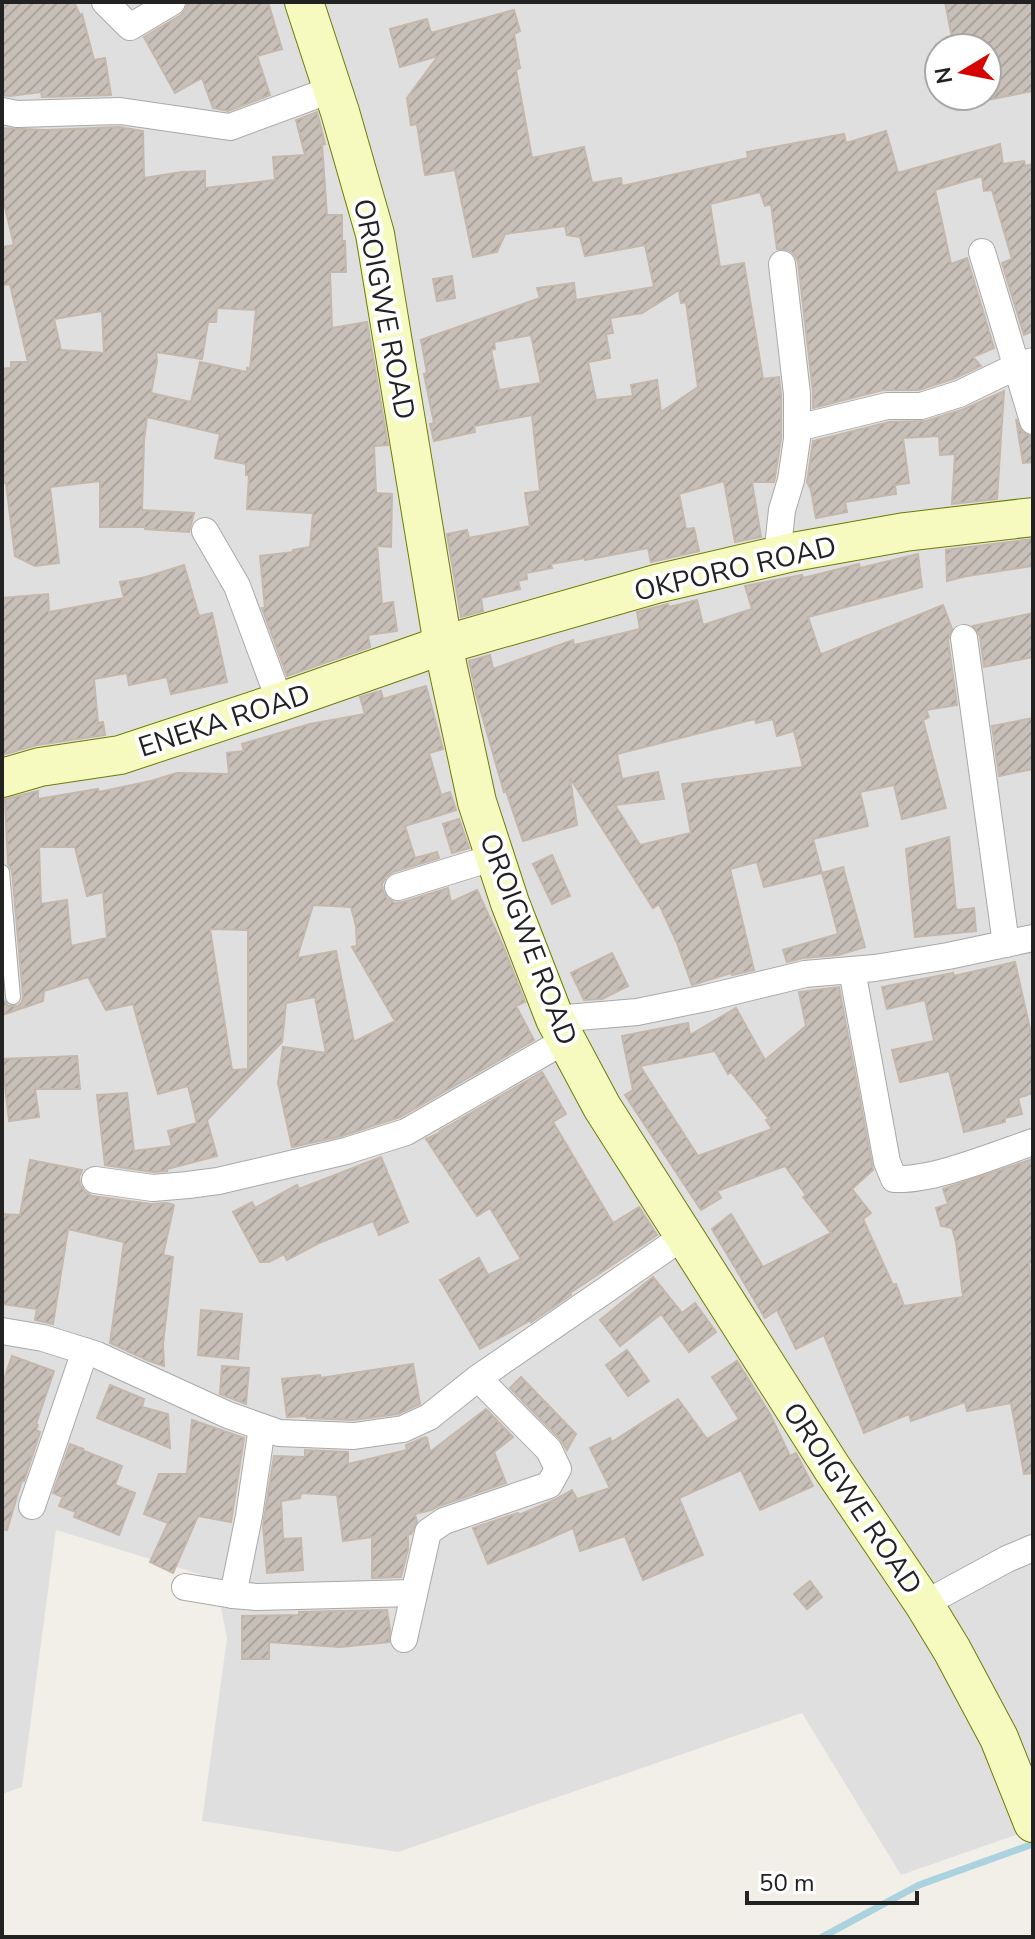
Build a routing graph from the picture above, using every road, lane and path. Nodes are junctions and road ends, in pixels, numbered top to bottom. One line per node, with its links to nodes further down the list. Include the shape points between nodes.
1 (105, 2): 2 (street, via 130,27)
2 (172, 2)
3 (304, 2): 4 (street, OROIGWE ROAD)
4 (333, 89): 5 (street, via 230,127 120,111); 15 (street, OROIGWE ROAD, via 375,234)
5 (2, 111)
6 (982, 252): 8 (street)
7 (782, 264): 10 (street)
8 (1025, 364): 9 (street); 10 (street, via 921,406 887,406)
9 (1033, 421)
10 (797, 428): 13 (street)
11 (1033, 517): 13 (street, OKPORO ROAD, via 905,532)
12 (205, 531): 16 (street, via 237,586)
13 (777, 556): 15 (street, OKPORO ROAD, via 656,584)
14 (964, 638): 22 (street)
15 (443, 645): 16 (street, ENEKA ROAD); 18 (street, OROIGWE ROAD, via 477,802)
16 (280, 702): 17 (street, ENEKA ROAD, via 120,755)
17 (2, 778)
18 (495, 857): 20 (street); 25 (street, OROIGWE ROAD)
19 (2, 872): 24 (lane)
20 (398, 887)
21 (1033, 938): 22 (street)
22 (1006, 944): 23 (street)
23 (852, 970): 25 (street, via 805,974); 26 (street, via 894,1179 910,1180)
24 (13, 997)
25 (561, 1030): 27 (street, via 406,1132 218,1181 153,1188); 28 (street, OROIGWE ROAD, via 602,1107)
26 (1033, 1142)
27 (95, 1180)
28 (684, 1236): 31 (street); 38 (street, OROIGWE ROAD)
29 (2, 1331): 30 (street)
30 (85, 1351): 32 (street); 33 (street)
31 (478, 1378): 32 (street, via 429,1417 403,1429 354,1436 279,1433); 36 (street, via 549,1450 558,1469 549,1485 444,1521 428,1532)
32 (262, 1427): 37 (street)
33 (32, 1506)
34 (1033, 1548): 38 (street)
35 (185, 1587): 37 (street)
36 (414, 1593): 37 (street); 39 (street)
37 (233, 1595)
38 (924, 1604): 40 (street, OROIGWE ROAD, via 999,1738)
39 (404, 1639)
40 (1032, 1820)

